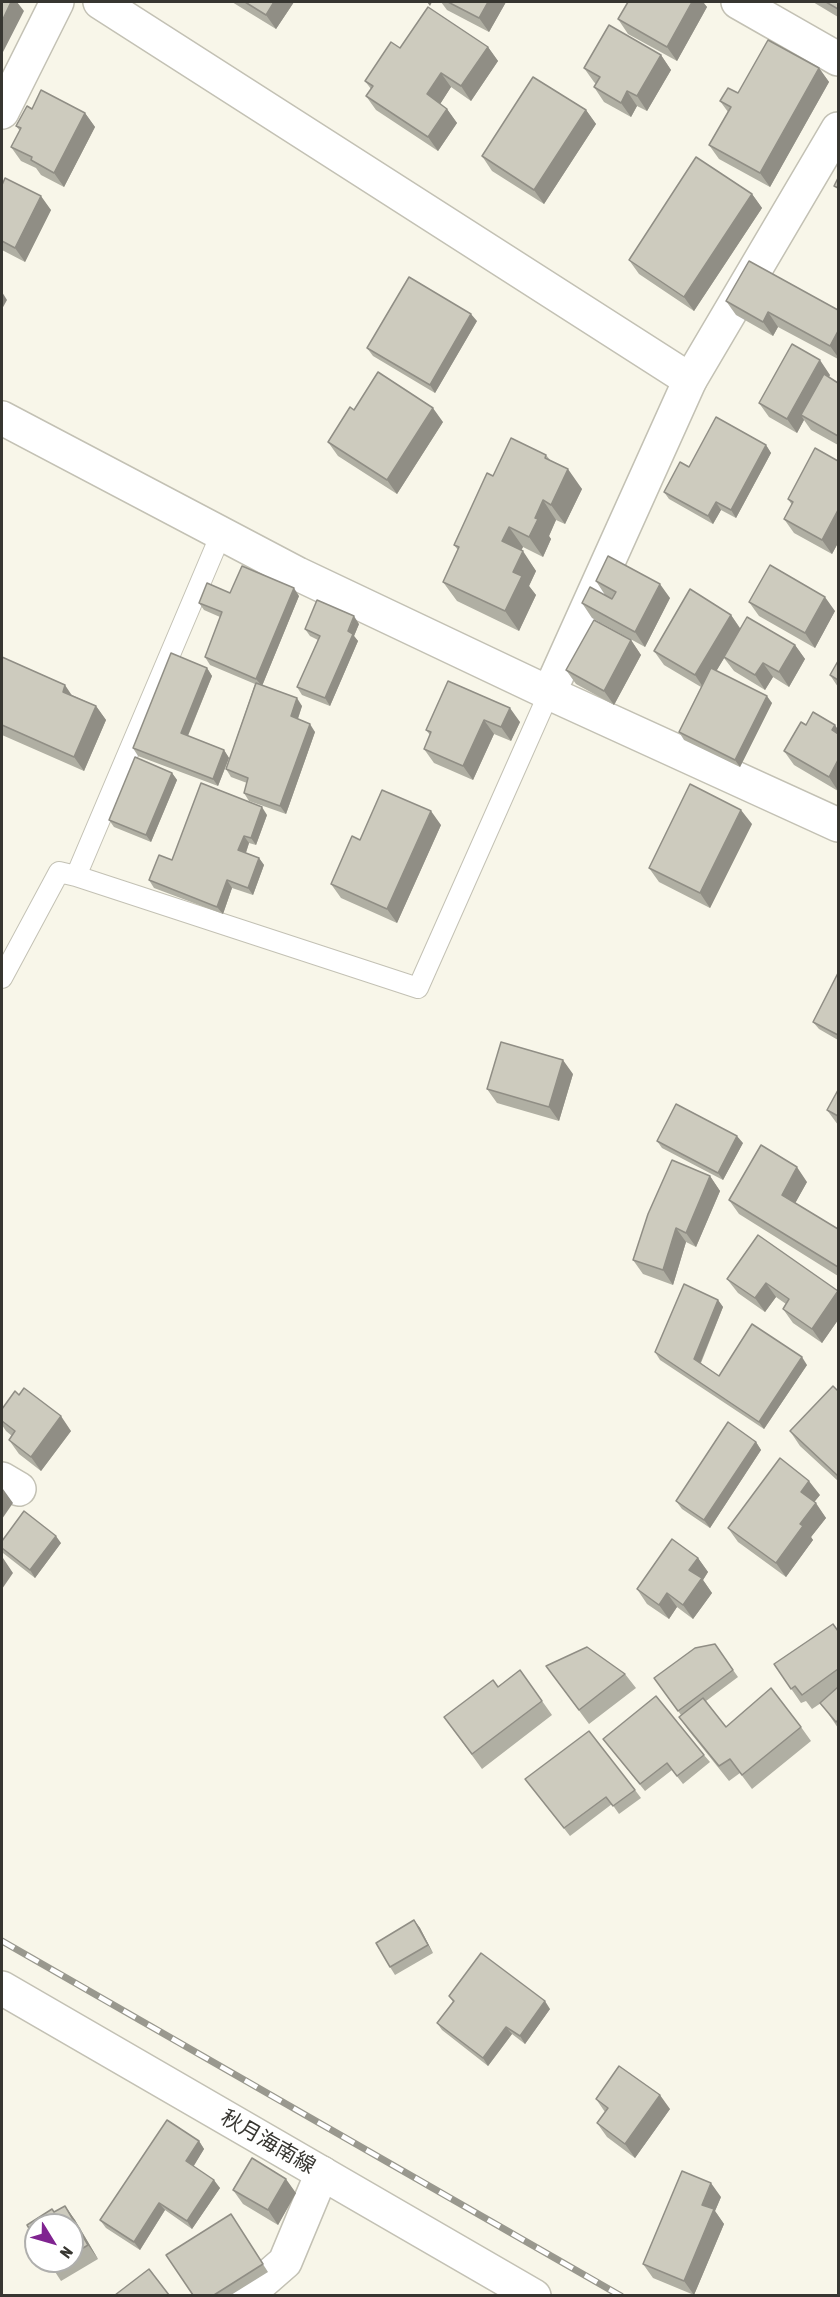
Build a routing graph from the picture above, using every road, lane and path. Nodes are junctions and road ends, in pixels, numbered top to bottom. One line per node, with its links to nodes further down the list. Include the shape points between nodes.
1 (57, 2): 5 (street)
2 (100, 2): 7 (street)
3 (738, 2): 4 (street)
4 (838, 59)
5 (2, 112)
6 (838, 129): 7 (street)
7 (690, 380): 10 (street)
8 (2, 418): 9 (street)
9 (221, 534): 10 (street); 12 (lane)
10 (549, 693): 11 (street); 12 (lane, via 418,988)
11 (838, 825)
12 (76, 876): 13 (lane, via 59,872)
13 (2, 978)
14 (2, 1988): 15 (street, 秋月海南線)
15 (322, 2173): 16 (street, via 285,2262); 17 (street, 秋月海南線)
16 (246, 2295)
17 (534, 2295)

